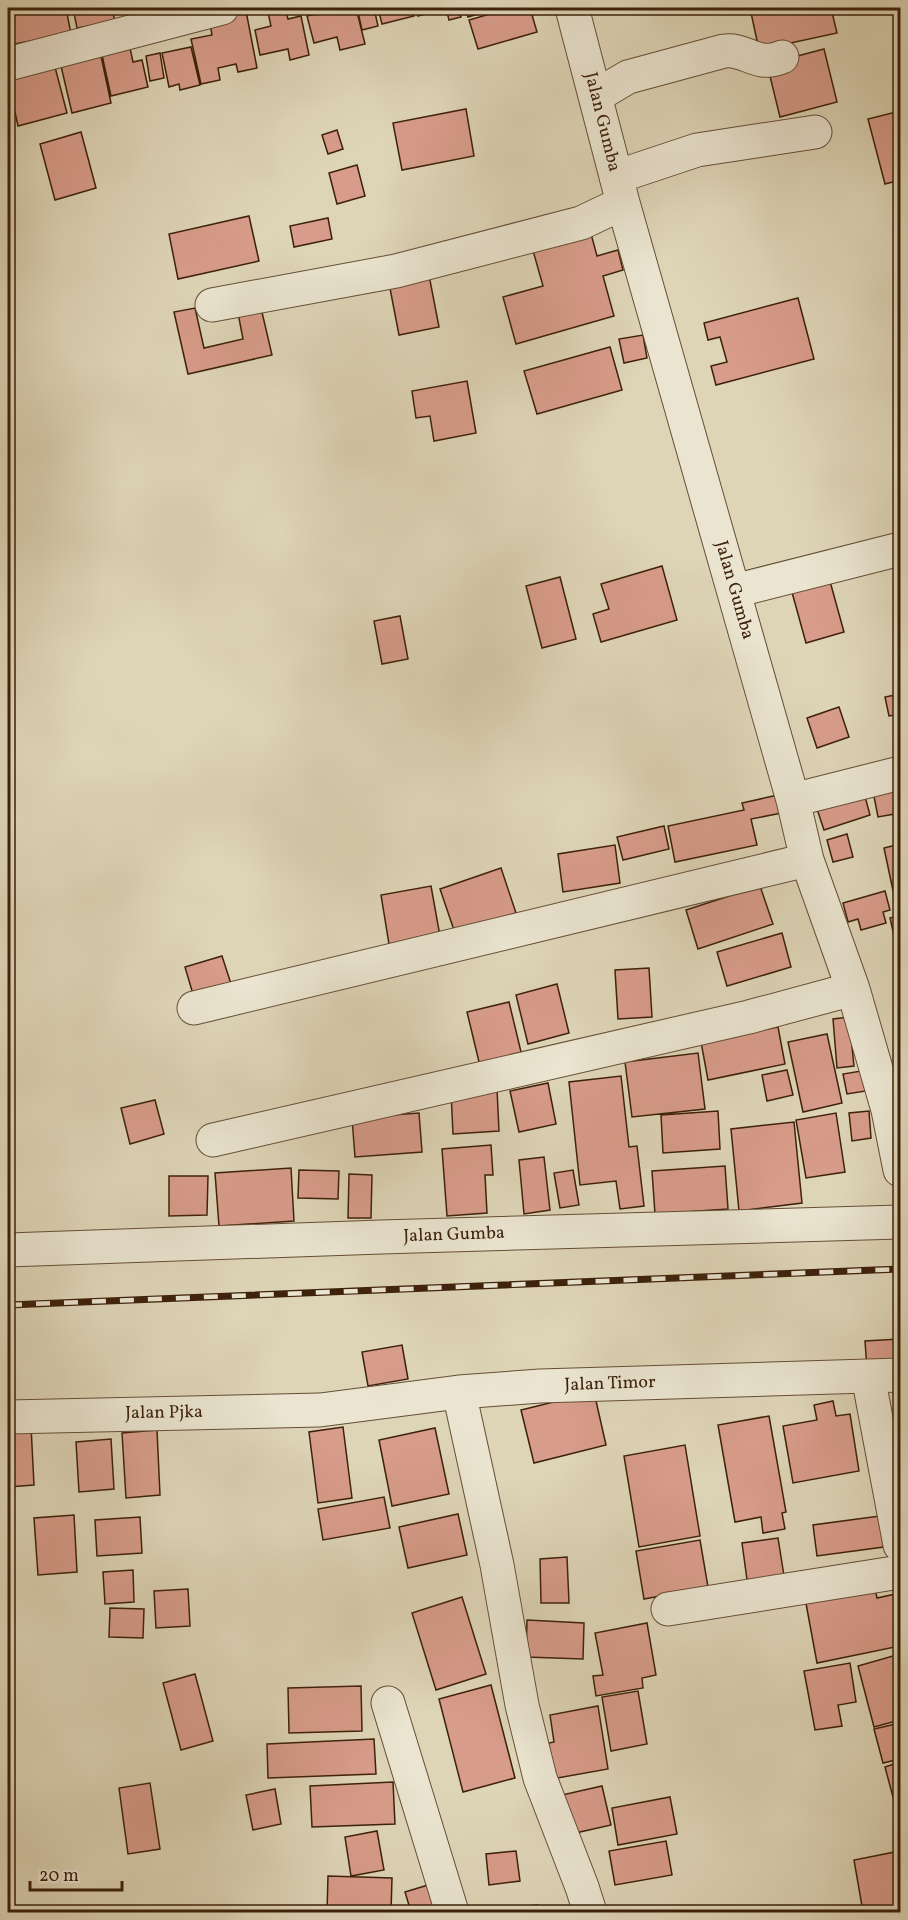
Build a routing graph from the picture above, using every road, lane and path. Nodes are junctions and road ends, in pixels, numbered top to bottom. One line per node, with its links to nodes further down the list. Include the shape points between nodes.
1 (222, 8): 4 (street)
2 (572, 8): 5 (street, Jalan Gumba)
3 (782, 57): 5 (street, via 758,60 737,51 724,51 628,77)
4 (8, 64)
5 (596, 96): 7 (street, Jalan Gumba)
6 (815, 132): 7 (street, via 697,150)
7 (620, 190): 8 (street, via 581,223 396,271); 10 (street, Jalan Gumba)
8 (212, 305)
9 (900, 549): 10 (street)
10 (734, 591): 12 (street, Jalan Gumba)
11 (900, 773): 12 (street)
12 (793, 800): 13 (street, Jalan Gumba)
13 (807, 860): 14 (street, Jalan Gumba); 15 (street)
14 (853, 988): 16 (street, Jalan Gumba); 17 (street, via 749,1017)
15 (194, 1008)
16 (894, 1108): 18 (street, Jalan Gumba)
17 (213, 1140)
18 (900, 1170)
19 (900, 1222): 20 (street, Jalan Gumba)
20 (8, 1250)
21 (900, 1375): 22 (street, Jalan Timor)
22 (868, 1376): 23 (street, Jalan Timor); 26 (street)
23 (459, 1392): 24 (street, Jalan Timor); 31 (street, via 540,1778)
24 (320, 1410): 25 (street, Jalan Pjka)
25 (8, 1417)
26 (900, 1545)
27 (900, 1572): 28 (street)
28 (668, 1609)
29 (388, 1703): 30 (street)
30 (452, 1912)
31 (590, 1912)

